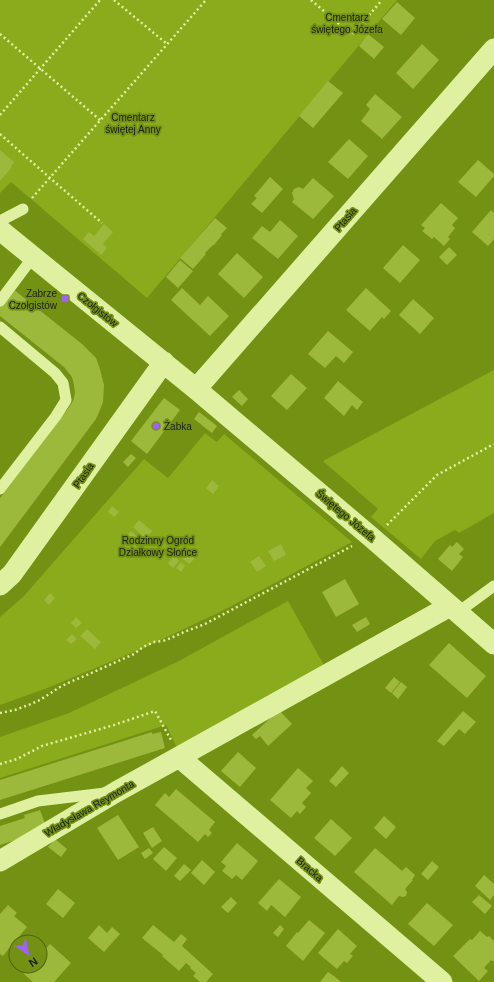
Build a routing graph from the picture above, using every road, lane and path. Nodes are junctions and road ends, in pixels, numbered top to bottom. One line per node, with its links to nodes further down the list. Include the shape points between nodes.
1 (100, 0): 9 (path)
2 (114, 0): 7 (path)
3 (206, 0): 7 (path)
4 (311, 0): 5 (path, via 352,35)
5 (382, 0)
6 (0, 34): 9 (path)
7 (167, 44): 11 (path)
8 (494, 48): 22 (street, Ptasia)
9 (40, 68): 10 (path); 11 (path)
10 (0, 115)
11 (100, 120): 13 (path)
12 (0, 134): 13 (path)
13 (50, 178): 14 (path); 16 (path)
14 (23, 209): 15 (lane)
15 (0, 221)
16 (102, 222)
17 (0, 230): 18 (street, Czołgistów)
18 (33, 257): 19 (lane); 21 (street, Czołgistów)
19 (0, 301)
20 (0, 327): 24 (lane, via 55,373 63,383 66,400)
21 (164, 362): 22 (street, Czołgistów); 26 (street, Ptasia, via 12,574)
22 (196, 389): 25 (street, Świętego Józefa)
23 (494, 444): 25 (path, via 437,475)
24 (0, 489)
25 (371, 537): 28 (street, Świętego Józefa); 30 (path, via 205,624 143,647 134,654 60,687 31,704)
26 (0, 585)
27 (492, 592): 28 (lane)
28 (454, 609): 29 (street, Świętego Józefa); 31 (street, Władysława Reymonta)
29 (494, 644)
30 (0, 713)
31 (178, 757): 32 (path, via 170,736 155,710 42,746 17,759); 33 (street, Władysława Reymonta); 36 (street, Bracka)
32 (0, 764)
33 (116, 792): 34 (lane, via 38,801); 35 (street, Władysława Reymonta)
34 (0, 814)
35 (0, 861)
36 (442, 982)

